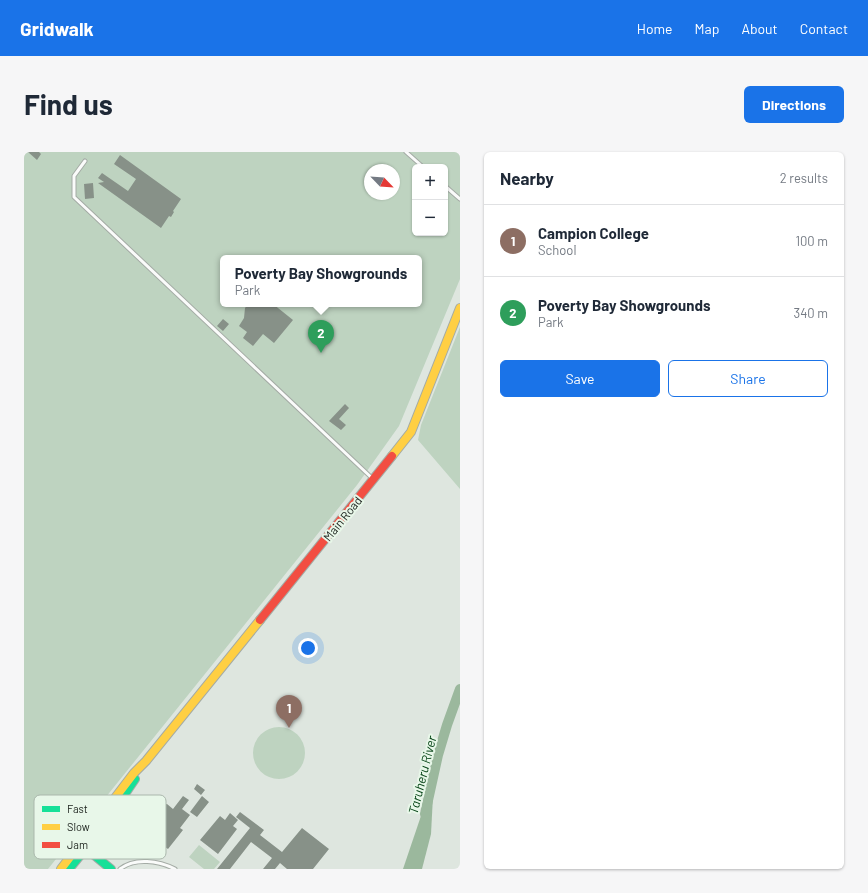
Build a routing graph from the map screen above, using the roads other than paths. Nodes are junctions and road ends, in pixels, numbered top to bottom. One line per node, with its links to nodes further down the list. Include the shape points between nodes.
1 (406, 152): 3 (lane)
2 (85, 161): 7 (lane, via 74,176 74,197)
3 (420, 164)
4 (448, 189): 5 (lane)
5 (460, 199)
6 (460, 308): 7 (main road, Main Road, via 411,432)
7 (374, 480): 8 (main road, Main Road, via 146,761)
8 (125, 795)
9 (71, 859): 12 (main road)
10 (75, 859): 13 (main road)
11 (99, 859): 14 (main road)
12 (61, 869)
13 (69, 869)
14 (111, 869)
15 (120, 869): 16 (lane, via 136,862 155,862)
16 (175, 869)

